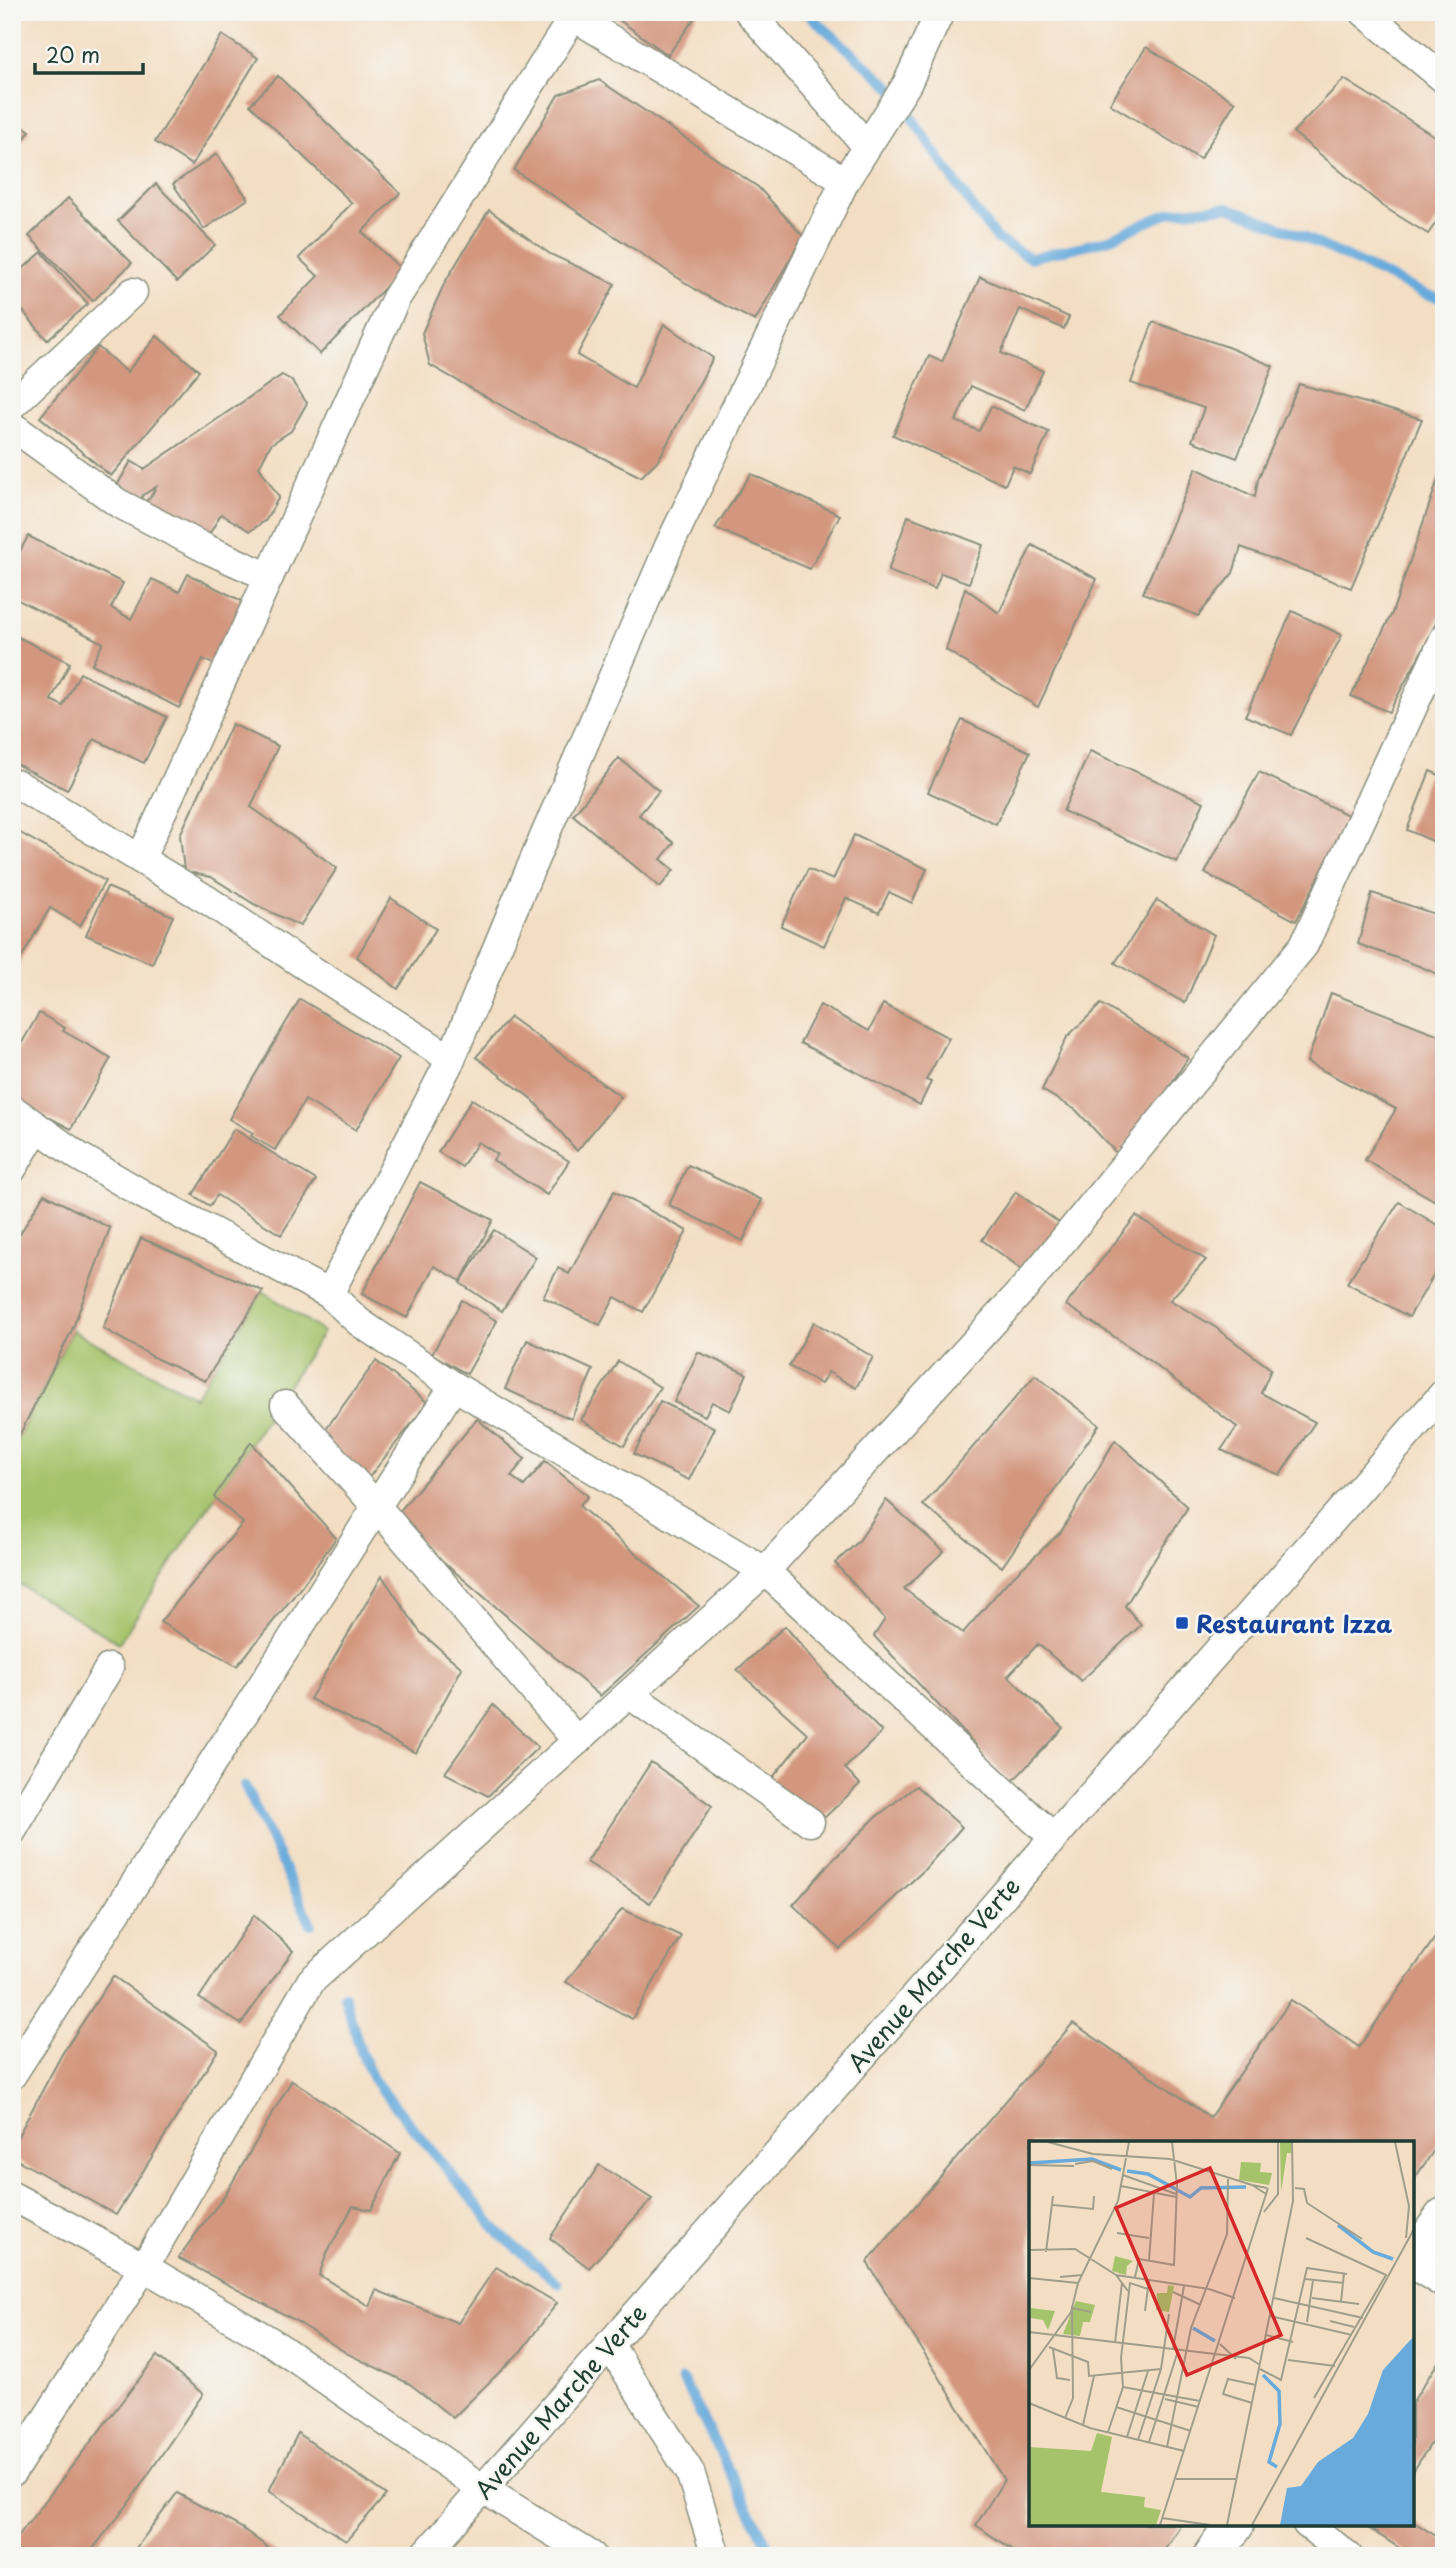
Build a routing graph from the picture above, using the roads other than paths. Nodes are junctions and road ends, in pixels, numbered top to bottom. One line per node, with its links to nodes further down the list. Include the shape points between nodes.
1 (749, 12): 6 (street)
2 (940, 12): 6 (street, via 907,84)
3 (1364, 12): 5 (street)
4 (569, 15): 7 (street); 11 (street, via 395,300)
5 (1444, 79)
6 (872, 137): 7 (street)
7 (845, 181): 15 (street, via 669,545)
8 (133, 292): 9 (street)
9 (12, 405)
10 (12, 426): 11 (street, via 118,503)
11 (269, 577): 14 (street)
12 (1444, 639): 24 (street, via 1304,946 1026,1286)
13 (12, 784): 14 (street)
14 (141, 858): 15 (street)
15 (452, 1059): 19 (street)
16 (12, 1109): 17 (street)
17 (37, 1127): 18 (street); 19 (street, via 144,1195)
18 (12, 1169)
19 (329, 1294): 20 (street, via 359,1322)
20 (454, 1386): 23 (street); 24 (street)
21 (1444, 1393): 30 (street, Avenue Marche Verte)
22 (285, 1405): 23 (street)
23 (377, 1507): 27 (street); 31 (street)
24 (765, 1571): 26 (street); 30 (street)
25 (109, 1668): 29 (street)
26 (629, 1694): 27 (street); 28 (street)
27 (577, 1741): 36 (street, via 311,1981)
28 (810, 1822)
29 (12, 1831)
30 (1053, 1837): 38 (street, Avenue Marche Verte)
31 (12, 2075)
32 (18, 2209): 36 (street)
33 (1444, 2217): 34 (street)
34 (1414, 2260)
35 (1414, 2264): 37 (street)
36 (144, 2267): 39 (street); 40 (street, via 270,2341)
37 (1444, 2284)
38 (609, 2344): 40 (street, Avenue Marche Verte); 45 (street, via 690,2472)
39 (12, 2472)
40 (483, 2489): 43 (street, Avenue Marche Verte); 44 (street)
41 (1234, 2526): 46 (street)
42 (1310, 2526): 47 (street)
43 (424, 2556)
44 (592, 2556)
45 (716, 2556)
46 (1213, 2556)
47 (1348, 2556)

